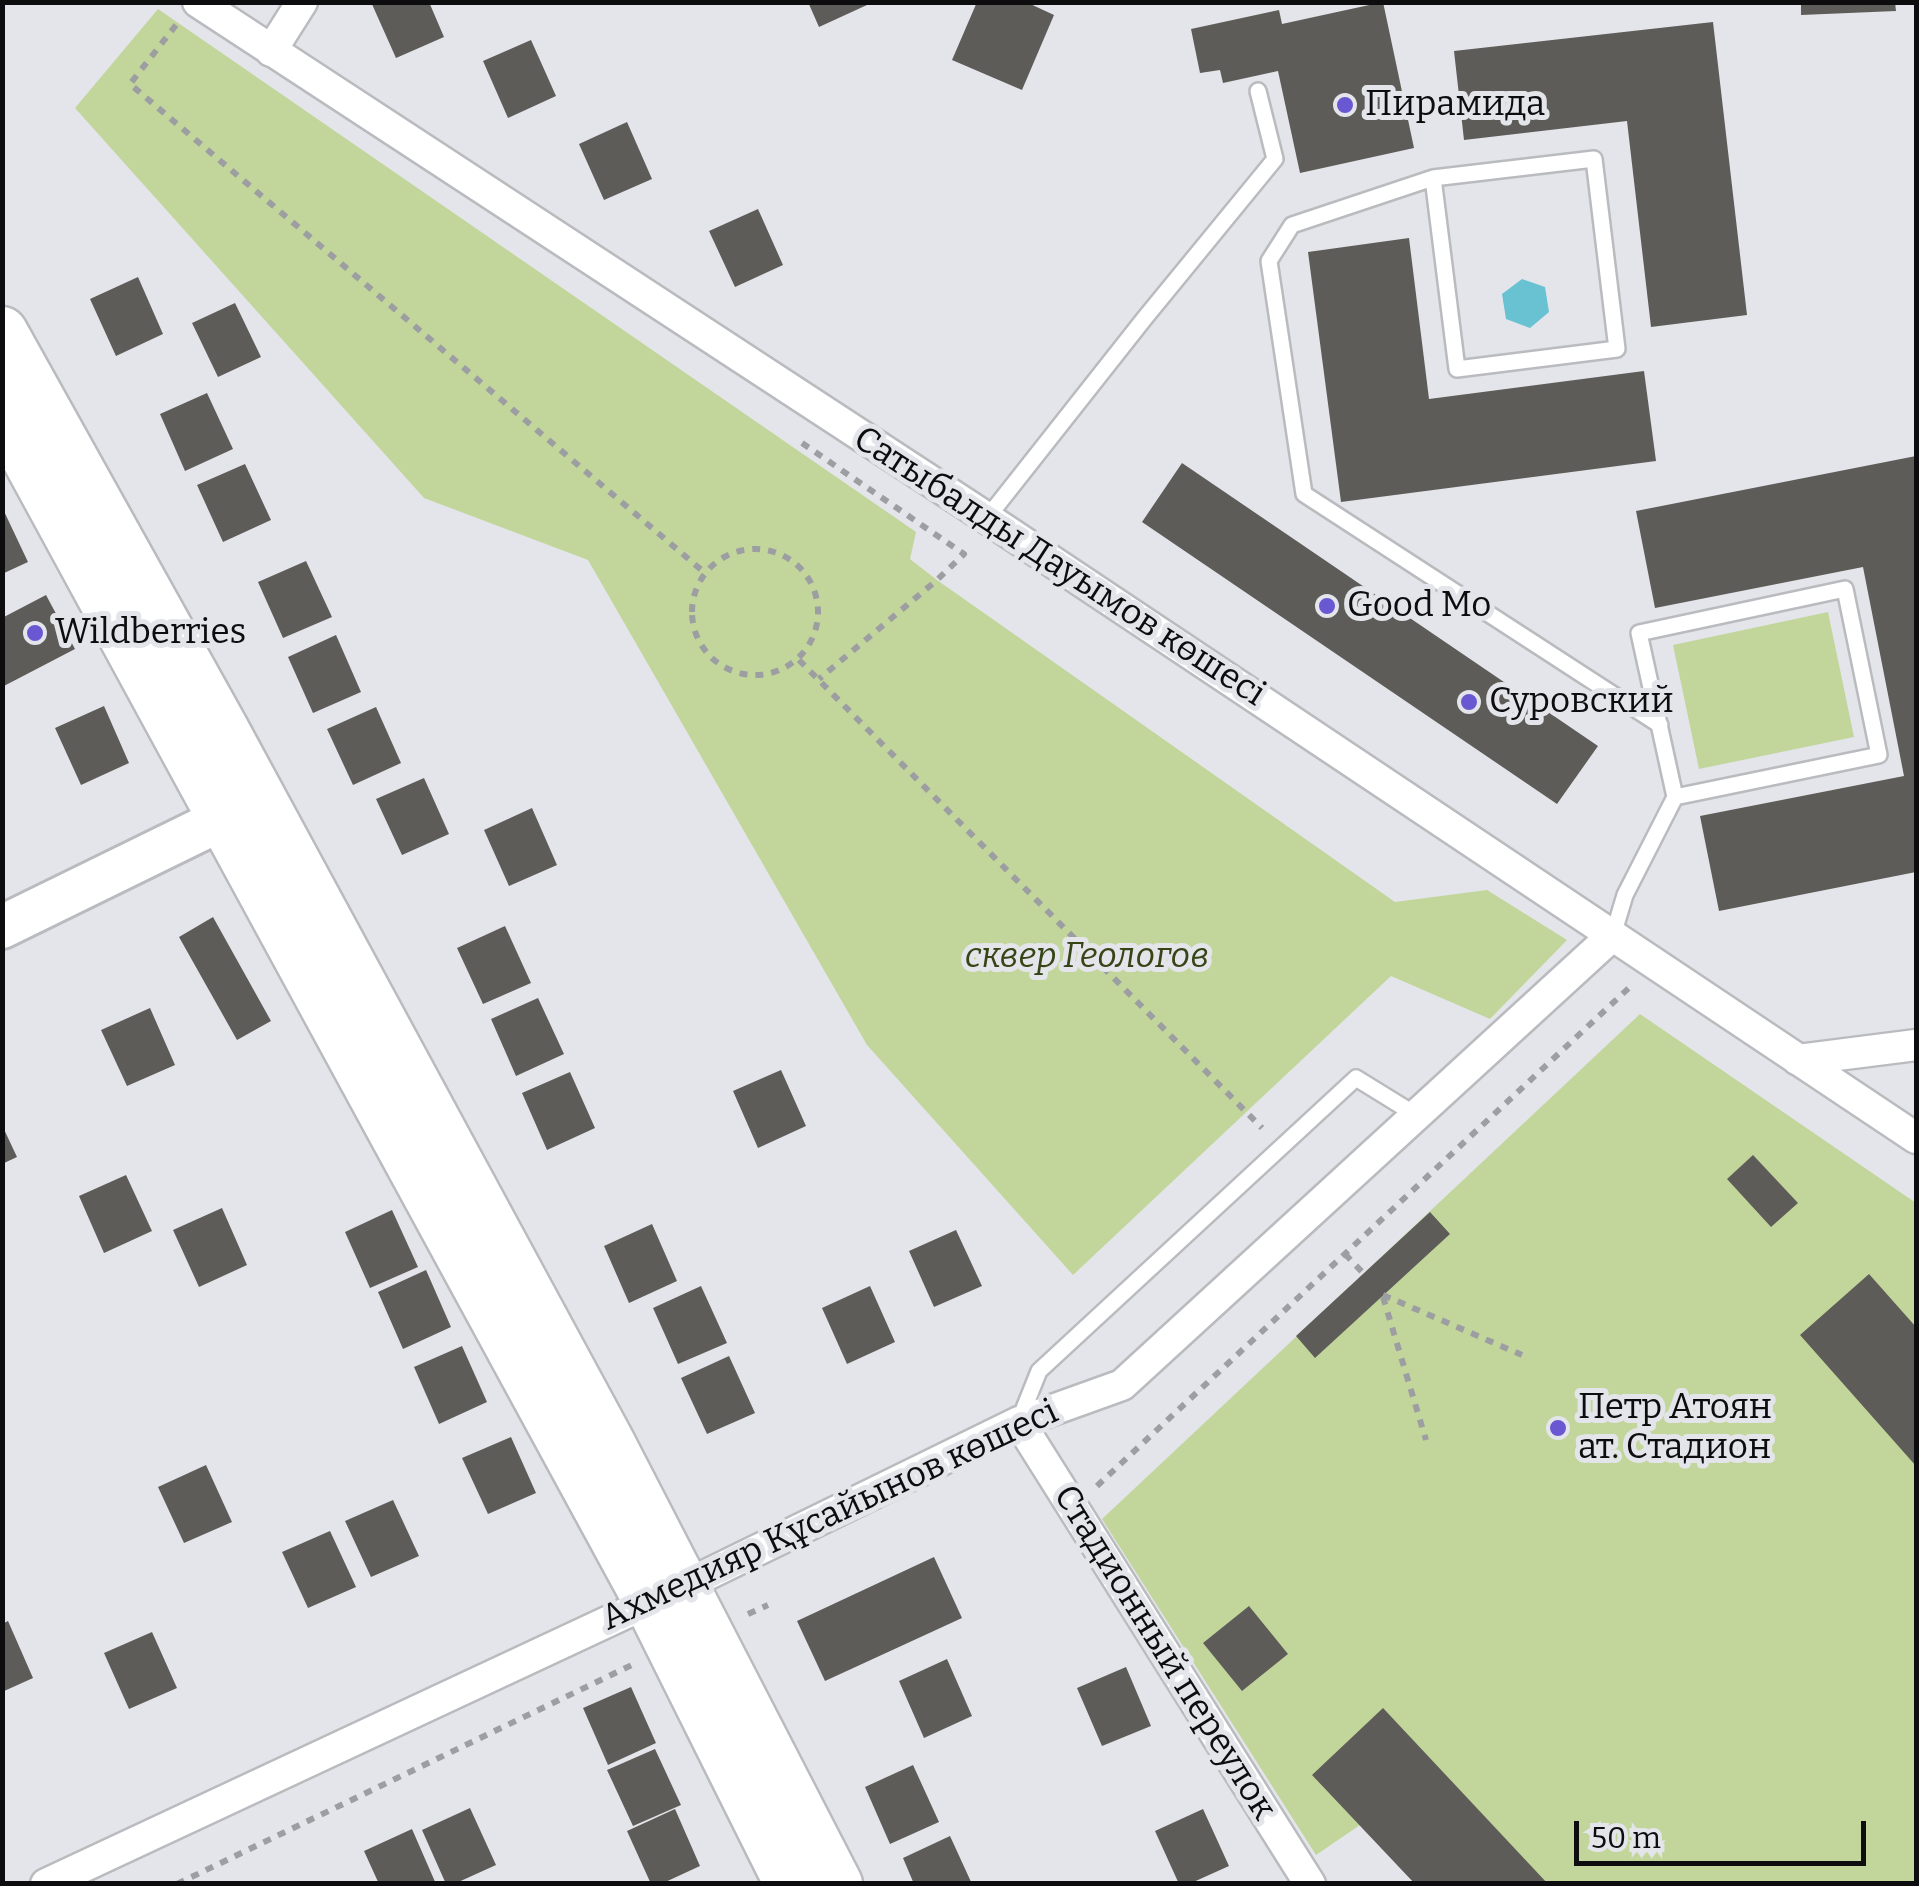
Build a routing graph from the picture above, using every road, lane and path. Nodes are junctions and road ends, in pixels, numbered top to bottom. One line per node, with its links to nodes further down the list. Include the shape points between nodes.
1 (302, 2): 3 (street)
2 (191, 9): 3 (street, Сатыбалды Дауымов көшесі); 10 (path, via 130,84)
3 (271, 51): 9 (street, Сатыбалды Дауымов көшесі)
4 (1258, 91): 9 (lane, via 1276,159)
5 (1433, 178): 5 (lane, via 1594,159 1618,349 1457,370); 13 (lane, via 1292,225 1270,261 1304,494)
6 (2, 332): 15 (main road)
7 (2, 412): 15 (main road)
8 (801, 442): 12 (path, via 964,554)
9 (987, 518): 17 (street, Сатыбалды Дауымов көшесі)
10 (704, 573): 11 (path, via 692,597 692,624 702,649 722,668 748,676 775,674); 11 (path, via 728,554 758,548 787,556 809,576 820,605 816,635)
11 (798, 660): 12 (path)
12 (819, 678): 23 (path)
13 (1660, 725): 14 (lane); 14 (lane, via 1639,633 1845,588 1879,755)
14 (1675, 797): 17 (lane)
15 (242, 809): 16 (street); 30 (main road)
16 (2, 927)
17 (1612, 935): 20 (street, Сатыбалды Дауымов көшесі); 21 (street, Ахмедияр Құсайынов көшесі)
18 (1632, 984): 24 (path)
19 (1916, 1046): 20 (street)
20 (1798, 1060): 22 (street, Сатыбалды Дауымов көшесі)
21 (1416, 1115): 23 (lane, via 1356,1078); 27 (street, Ахмедияр Құсайынов көшесі, via 1122,1386)
22 (1916, 1138)
23 (1281, 1147): 27 (lane, via 1039,1371)
24 (1345, 1254): 25 (path); 29 (path)
25 (1364, 1274)
26 (1522, 1355): 28 (path, via 1383,1295)
27 (1019, 1422): 29 (street, Стадионный переулок); 30 (street, Ахмедияр Құсайынов көшесі)
28 (1426, 1440)
29 (1072, 1509): 37 (street, Стадионный переулок)
30 (666, 1594): 32 (main road); 33 (street, Ахмедияр Құсайынов көшесі)
31 (768, 1605): 32 (path)
32 (689, 1638): 34 (path); 35 (main road); 36 (main road)
33 (46, 1884)
34 (177, 1884)
35 (790, 1884)
36 (837, 1884)
37 (1310, 1884)

